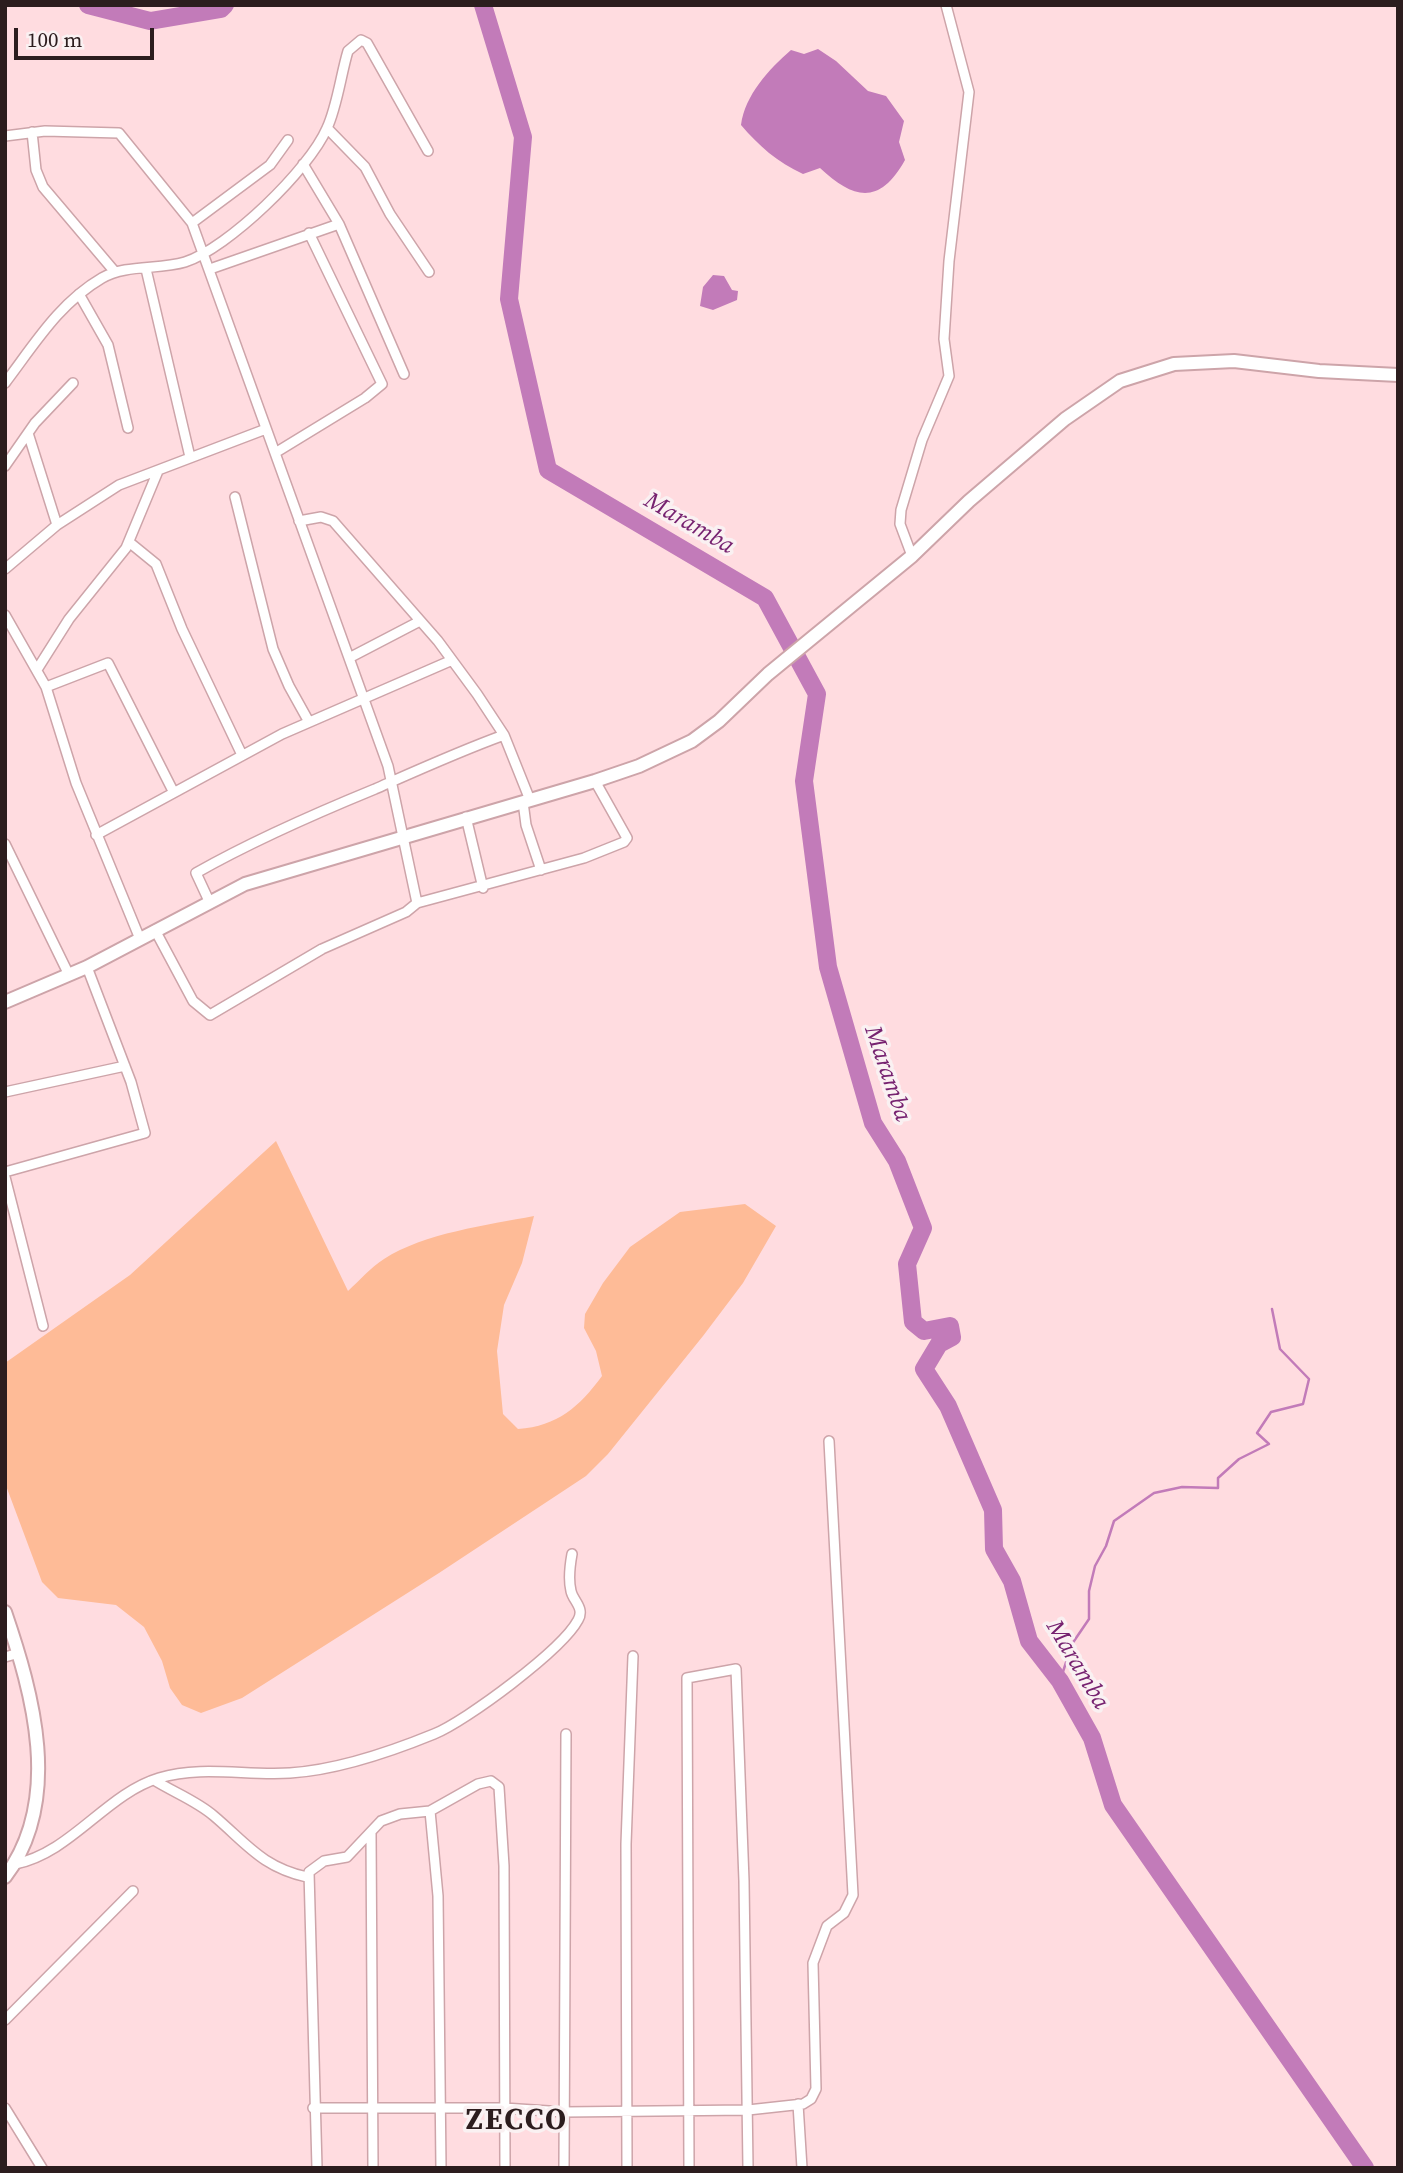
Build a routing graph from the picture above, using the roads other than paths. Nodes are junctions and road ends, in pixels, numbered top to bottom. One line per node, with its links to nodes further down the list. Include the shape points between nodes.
1 (946, 5): 32 (street, via 969,92 949,261 944,340 949,376 922,440 901,510 900,524)
2 (327, 128): 6 (street, via 348,51 361,40 380,63); 7 (street); 15 (street, via 365,167)
3 (32, 132): 4 (street); 8 (street, via 119,133); 14 (street, via 36,170 43,187)
4 (5, 136)
5 (288, 141): 8 (street, via 270,165)
6 (428, 151)
7 (303, 164): 9 (street); 11 (street, via 244,227)
8 (192, 223): 11 (street)
9 (339, 224): 10 (street); 17 (street)
10 (309, 233): 12 (street); 24 (street, via 382,384)
11 (204, 254): 12 (street); 13 (street)
12 (210, 269): 22 (street)
13 (146, 270): 14 (street); 25 (street)
14 (115, 272): 16 (street)
15 (429, 272)
16 (79, 294): 19 (street, via 53,319); 21 (street, via 108,345)
17 (404, 374)
18 (1398, 375): 32 (street, via 1234,361 1174,364 1146,371 1120,381 1065,419)
19 (5, 383)
20 (73, 383): 23 (street)
21 (128, 428)
22 (266, 429): 24 (street); 25 (street)
23 (28, 433): 26 (street); 30 (street)
24 (275, 453): 29 (street)
25 (190, 457): 27 (street)
26 (5, 466)
27 (158, 471): 30 (street, via 119,485); 31 (street)
28 (235, 497): 41 (street, via 273,649)
29 (299, 521): 35 (street, via 321,517 333,521); 36 (street)
30 (57, 525): 33 (street)
31 (129, 542): 38 (street); 43 (street, via 156,564)
32 (912, 556): 45 (street, via 692,741)
33 (5, 569)
34 (5, 615): 38 (street)
35 (420, 621): 36 (street); 37 (street)
36 (349, 658): 40 (street)
37 (450, 661): 40 (street); 42 (street)
38 (38, 668): 39 (street)
39 (46, 687): 46 (street, via 108,663); 49 (street)
40 (363, 698): 41 (street); 44 (street)
41 (309, 722): 43 (street)
42 (504, 735): 44 (street); 47 (street)
43 (242, 755): 46 (street)
44 (392, 781): 50 (street); 54 (street, via 284,827 196,873)
45 (595, 781): 47 (street); 52 (street, via 627,838 606,850)
46 (173, 791): 49 (street)
47 (526, 801): 48 (street); 52 (street, via 526,825)
48 (466, 817): 50 (street); 53 (street)
49 (96, 835): 57 (street)
50 (404, 836): 54 (street, via 282,870); 55 (street)
51 (5, 844): 59 (street)
52 (541, 870): 53 (street)
53 (483, 888): 55 (street)
54 (209, 901): 56 (street)
55 (417, 903): 56 (street, via 322,948 210,1015 193,1001)
56 (155, 930): 57 (street)
57 (140, 939): 58 (street)
58 (87, 967): 59 (street); 61 (street)
59 (69, 975): 60 (street)
60 (5, 1002)
61 (125, 1066): 62 (street); 63 (street, via 145,1133)
62 (5, 1092)
63 (5, 1175): 64 (street)
64 (43, 1326)
65 (829, 1441): 80 (street, via 853,1895 844,1913 827,1926 814,1954 816,2089 808,2102)
66 (572, 1554): 72 (street, via 570,1587 580,1606 578,1620 512,1683 436,1734 351,1761 293,1773 185,1771)
67 (5, 1612): 68 (street)
68 (19, 1653): 70 (street); 75 (street, via 33,1702 37,1786 30,1825)
69 (633, 1656): 86 (street, via 626,1844)
70 (5, 1657)
71 (566, 1734): 89 (street)
72 (154, 1780): 75 (street, via 91,1819 46,1855); 77 (street, via 212,1814 254,1855)
73 (430, 1811): 74 (street, via 389,1817); 82 (street, via 438,1896); 85 (street, via 486,1782 499,1787 504,1866)
74 (371, 1832): 77 (street, via 347,1857 312,1867); 81 (street)
75 (15, 1864): 76 (street)
76 (5, 1877)
77 (307, 1877): 84 (street)
78 (133, 1891): 79 (street)
79 (5, 2020)
80 (798, 2104): 88 (street); 99 (street)
81 (374, 2107): 82 (street); 84 (street); 92 (street)
82 (440, 2107): 85 (street); 93 (street)
83 (5, 2108): 90 (street)
84 (313, 2108): 91 (street)
85 (504, 2108): 89 (street); 94 (street)
86 (626, 2109): 87 (street); 89 (street); 96 (street)
87 (690, 2109): 88 (street); 88 (street, via 687,1678 736,1669); 97 (street)
88 (748, 2109): 98 (street)
89 (564, 2112): 95 (street)
90 (42, 2168)
91 (317, 2168)
92 (373, 2168)
93 (441, 2168)
94 (505, 2168)
95 (564, 2168)
96 (627, 2168)
97 (689, 2168)
98 (748, 2168)
99 (802, 2168)

